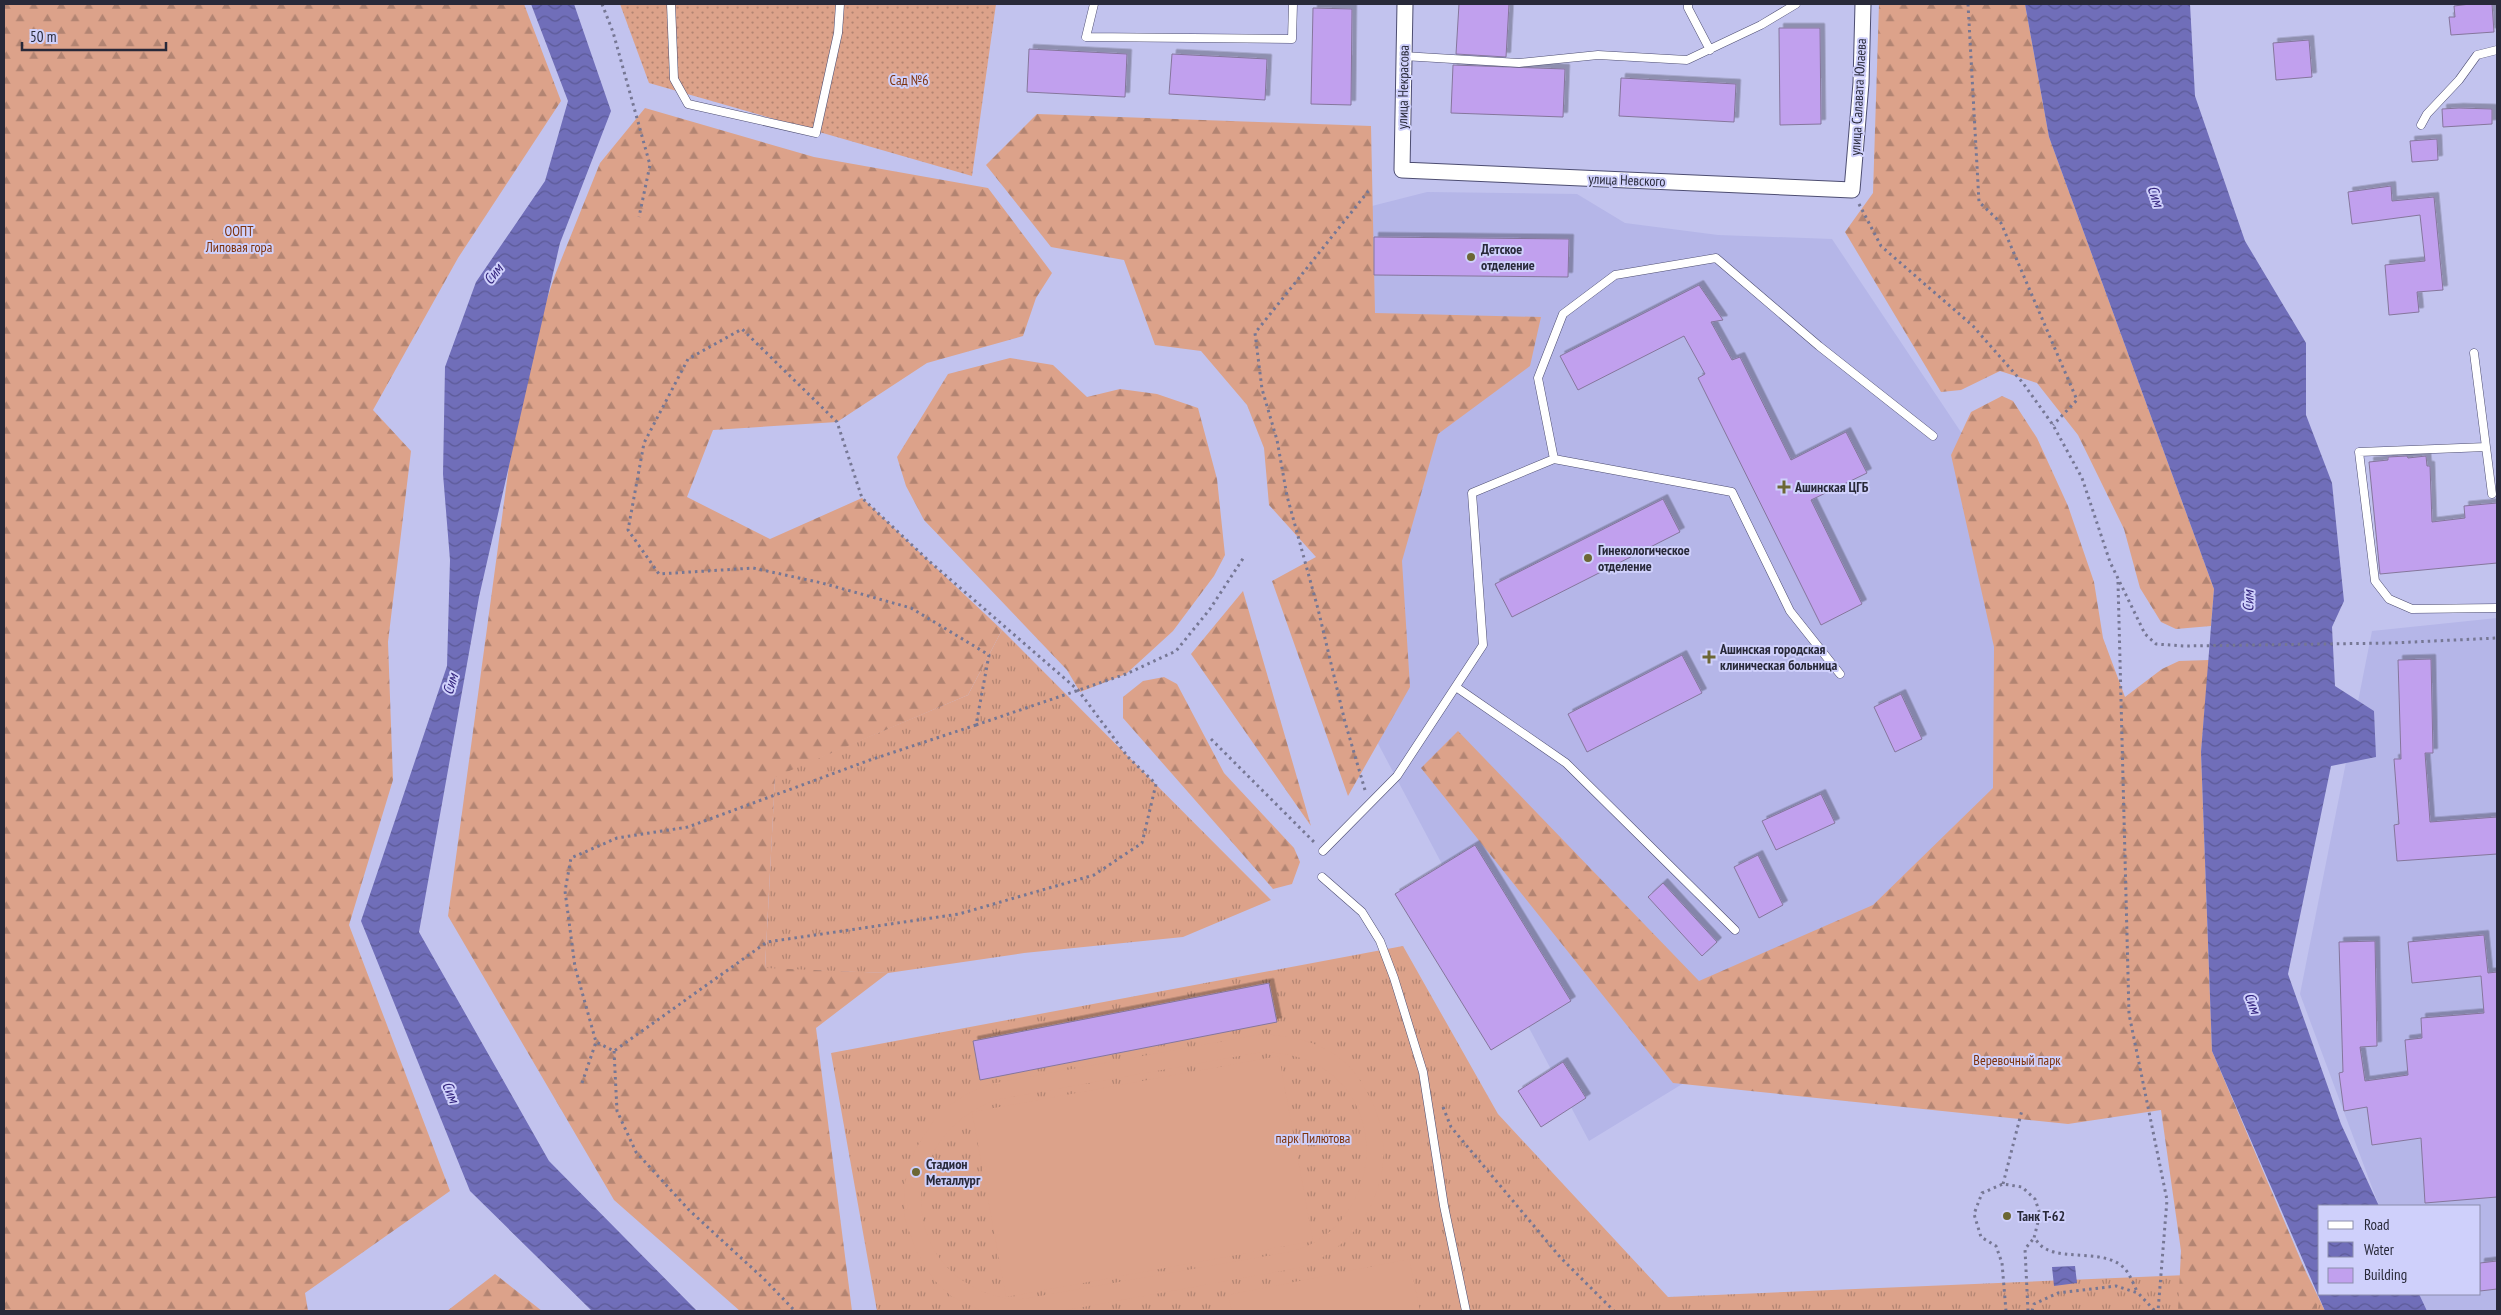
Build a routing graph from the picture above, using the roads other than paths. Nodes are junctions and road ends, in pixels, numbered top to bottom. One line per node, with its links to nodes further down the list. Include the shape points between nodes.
1 (670, 4): 2 (lane, via 674,79 688,104 816,133 838,33)
2 (840, 4)
3 (1094, 4): 4 (lane, via 1086,37 1282,39 1292,39)
4 (1293, 4)
5 (1405, 4): 11 (street, улица Некрасова)
6 (1688, 4): 9 (lane)
7 (1796, 4): 9 (lane)
8 (1863, 4): 14 (street, улица Салавата Юлаева, via 1861,83)
9 (1710, 50): 11 (lane, via 1687,60 1598,54 1520,63)
10 (2497, 50): 12 (lane, via 2477,55)
11 (1403, 56): 13 (street, улица Некрасова)
12 (2421, 125)
13 (1402, 170): 14 (street, улица Невского)
14 (1852, 190)
15 (2474, 353): 17 (lane)
16 (1934, 436): 18 (lane, via 1819,346 1716,258 1615,275 1563,314 1538,378)
17 (2486, 447): 19 (lane); 20 (lane, via 2359,452 2375,580 2389,599 2412,609)
18 (1554, 459): 21 (lane, via 1732,492 1790,611); 22 (lane, via 1472,493 1483,645)
19 (2492, 494)
20 (2497, 608)
21 (1840, 674)
22 (1456, 687): 23 (lane, via 1397,776); 25 (lane, via 1566,763)
23 (1323, 850)
24 (1322, 877): 26 (lane, via 1362,912 1380,941 1394,978 1422,1072 1444,1206)
25 (1735, 930)
26 (1466, 1311)

